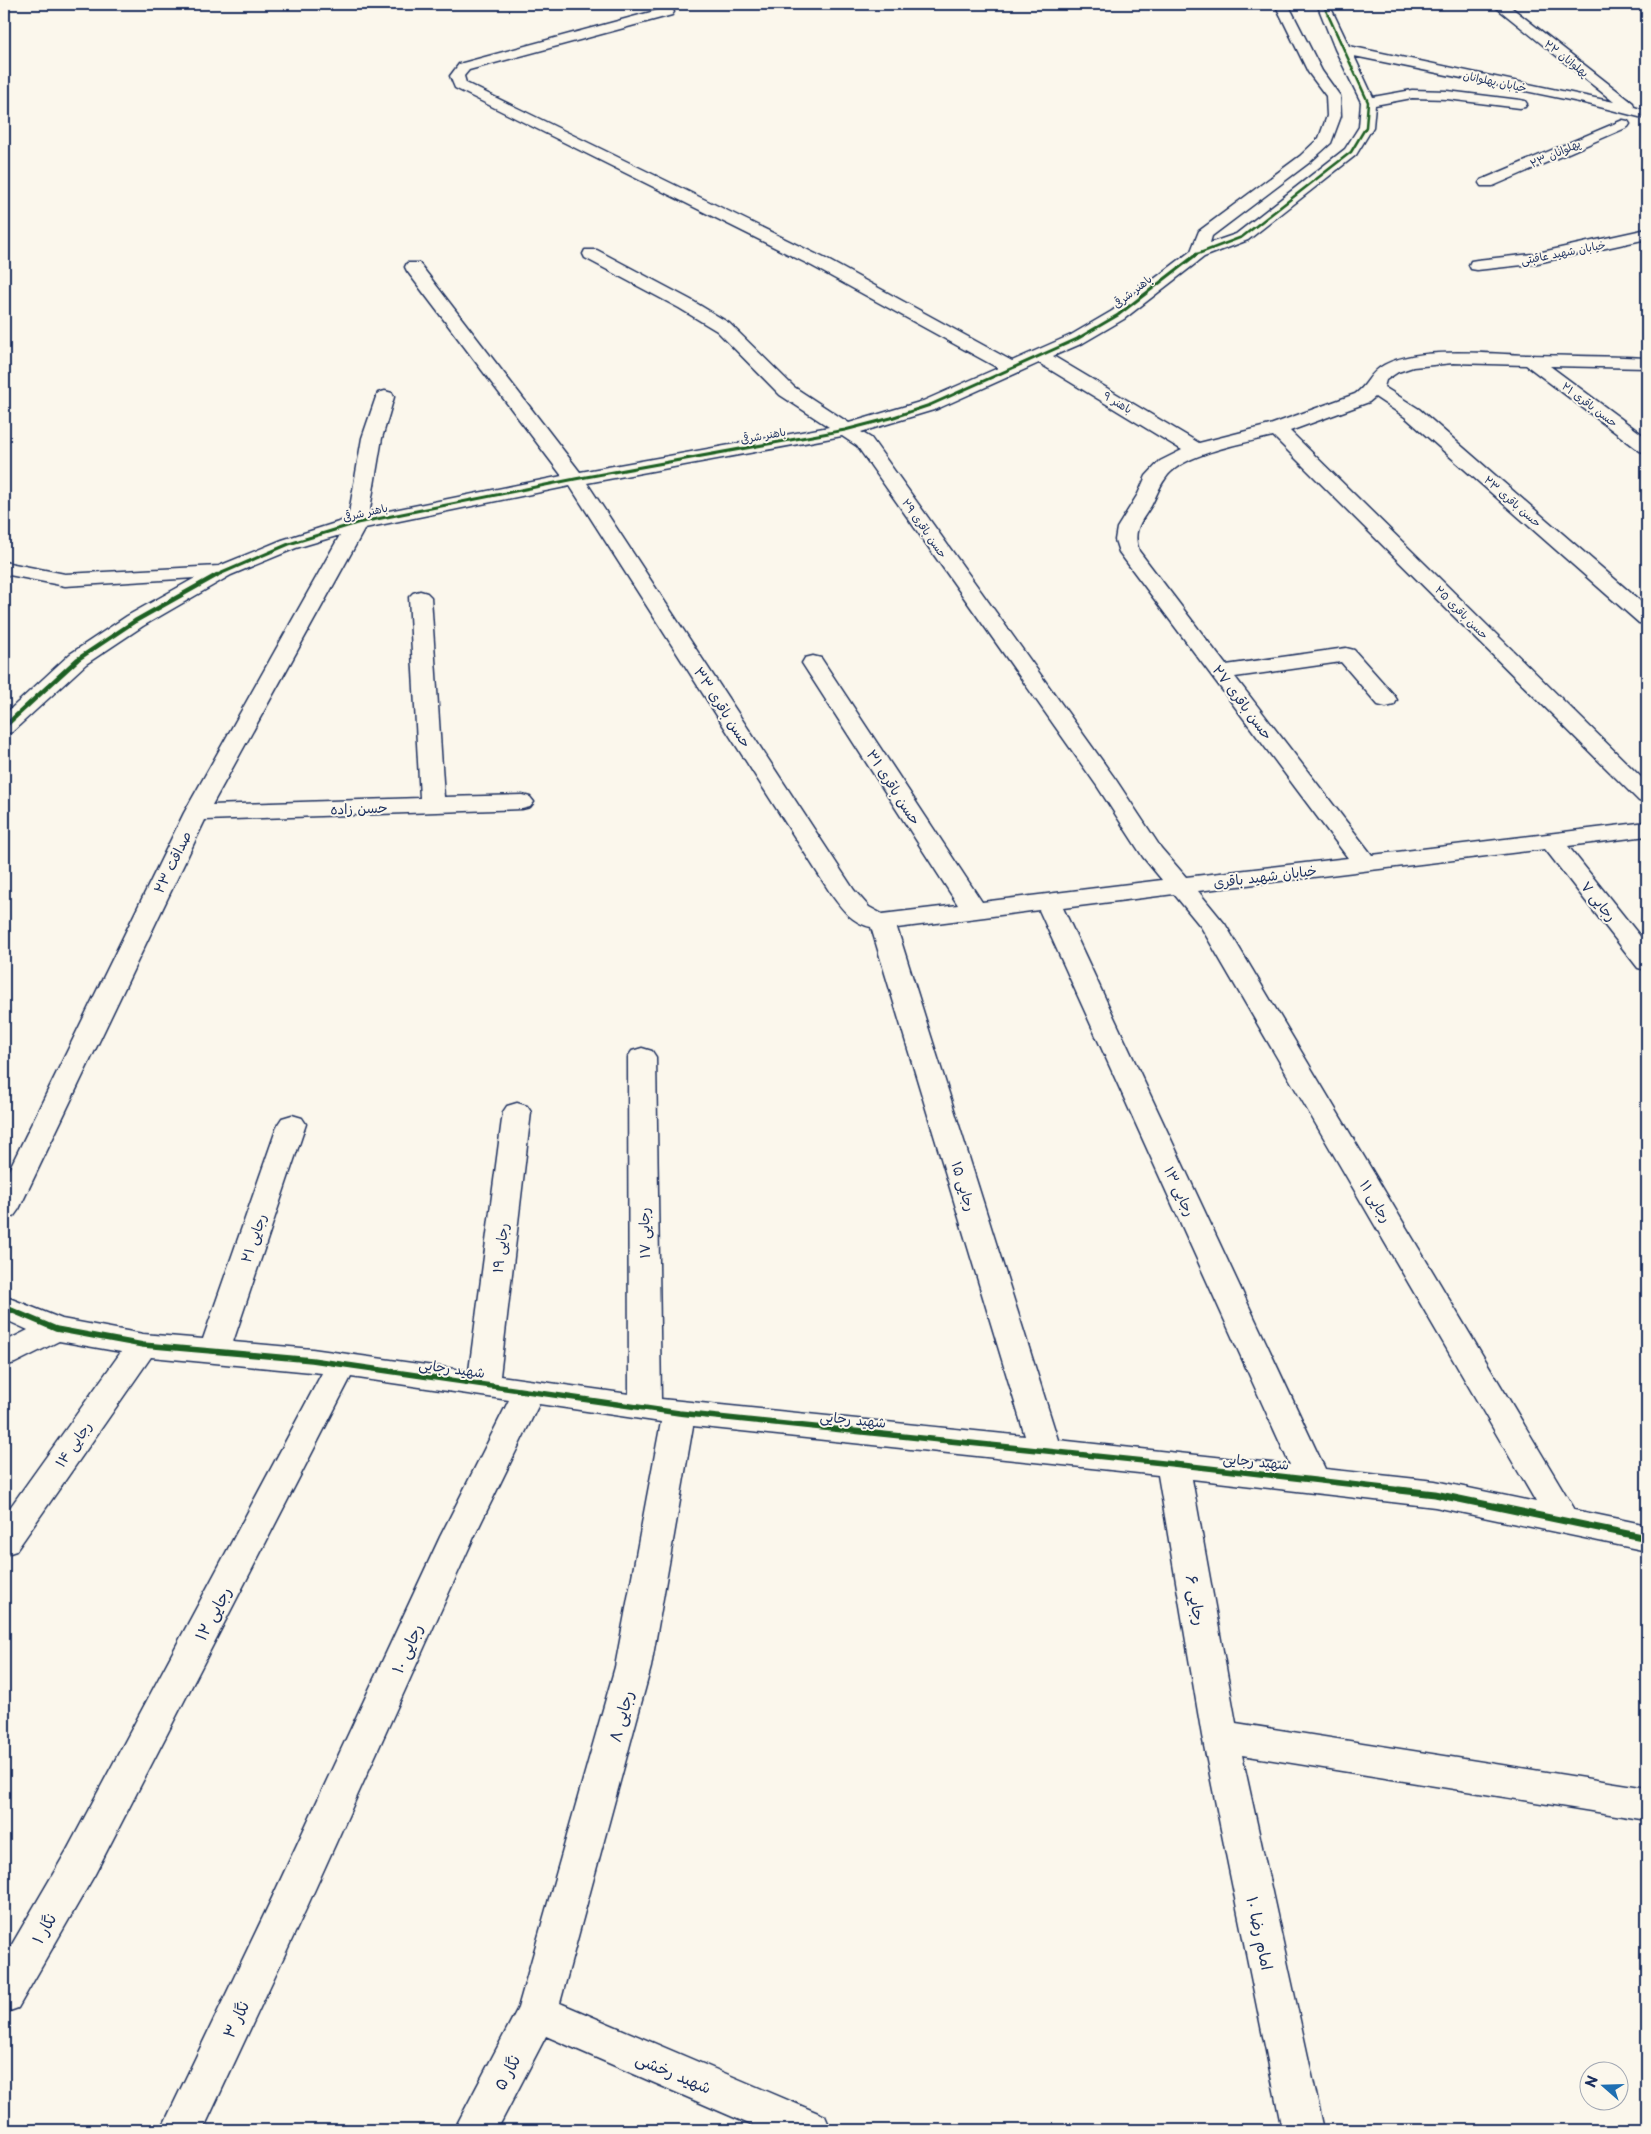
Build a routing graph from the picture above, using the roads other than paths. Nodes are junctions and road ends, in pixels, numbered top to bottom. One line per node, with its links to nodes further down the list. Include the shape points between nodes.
1 (1282, 4): 16 (street, باهنر شرقی, via 1315,72 1333,96 1334,116 1326,140 1205,234)
2 (1323, 4): 5 (street)
3 (1499, 4): 10 (street, پهلوانان ۲۲)
4 (667, 12): 23 (street, via 464,67 457,76 460,85 818,262)
5 (1342, 48): 6 (street, خیابان پهلوانان); 8 (street)
6 (1528, 88): 7 (street, via 1474,84 1406,73 1390,78); 10 (street, خیابان پهلوانان)
7 (1447, 94): 8 (street, خیابان پهلوانان, via 1412,94); 9 (street, خیابان پهلوانان)
8 (1368, 102): 16 (street, باهنر شرقی, via 1366,127 1351,152 1242,237)
9 (1536, 106)
10 (1641, 113)
11 (1599, 118): 12 (street)
12 (1623, 124): 13 (street); 14 (street, پهلوانان ۲۳)
13 (1647, 130)
14 (1487, 183)
15 (1647, 234): 18 (street, خیابان شهید عاقبتی, via 1533,259)
16 (1198, 253): 20 (street, باهنر شرقی, via 1118,315)
17 (591, 254): 27 (street, حسن باقری ۲۹, via 723,327 787,391)
18 (1477, 265)
19 (413, 267): 30 (street, حسن باقری ۳۳)
20 (1040, 356): 23 (street, باهنر شرقی); 29 (street, باهنر ۹)
21 (1532, 361): 22 (street); 24 (street, via 1453,358 1411,362 1378,377); 28 (street, حسن باقری ۲۱)
22 (1647, 363)
23 (1011, 368): 27 (street, باهنر شرقی, via 930,405)
24 (1374, 389): 26 (street, via 1362,398); 35 (street, حسن باقری ۲۳, via 1412,413)
25 (384, 397): 31 (street, صداقت ۲۳, via 372,438)
26 (1277, 429): 29 (street); 40 (street, حسن باقری ۲۵)
27 (845, 430): 30 (street, باهنر شرقی); 47 (street, حسن باقری ۲۹, via 864,442 1108,785 1152,852)
28 (1647, 446)
29 (1196, 450): 37 (street, حسن باقری ۲۷, via 1167,465 1156,476 1127,528 1125,540 1129,552)
30 (575, 479): 31 (street, باهنر شرقی); 50 (street, حسن باقری ۳۳, via 844,894 859,913)
31 (357, 523): 33 (street, باهنر شرقی, via 289,544); 43 (street, صداقت ۲۳)
32 (4, 568): 33 (street, via 66,580)
33 (224, 570): 39 (street, باهنر شرقی, via 135,620 78,659)
34 (420, 597): 42 (street)
35 (1647, 618)
36 (813, 663): 49 (street, حسن باقری ۳۱)
37 (1220, 672): 38 (street, via 1346,655); 46 (street, حسن باقری ۲۷)
38 (1386, 700)
39 (4, 727)
40 (1647, 796)
41 (522, 802): 42 (street, حسن زاده)
42 (432, 805): 43 (street, حسن زاده)
43 (196, 813): 55 (street, صداقت ۲۳)
44 (1647, 829): 45 (street, خیابان شهید باقری)
45 (1550, 840): 46 (street, خیابان شهید باقری); 51 (street, رجایی ۷)
46 (1365, 863): 47 (street, خیابان شهید باقری)
47 (1181, 886): 48 (street, خیابان شهید باقری); 68 (street, رجایی ۱۱, via 1212,924)
48 (1048, 902): 49 (street, خیابان شهید باقری); 67 (street, رجایی ۱۳)
49 (975, 911): 50 (street, خیابان شهید باقری)
50 (882, 922): 65 (street, رجایی ۱۵)
51 (1647, 962)
52 (642, 1057): 64 (street, رجایی ۱۷)
53 (517, 1112): 62 (street, رجایی ۱۹)
54 (292, 1124): 59 (street, رجایی ۲۱)
55 (4, 1209)
56 (4, 1307): 57 (street, شهید رجایی)
57 (56, 1329): 58 (street, شهید رجایی); 60 (street)
58 (143, 1346): 59 (street, شهید رجایی); 70 (street, رجایی ۱۴)
59 (214, 1352): 61 (street, شهید رجایی)
60 (4, 1355)
61 (342, 1364): 62 (street, شهید رجایی); 73 (street, رجایی ۱۲)
62 (483, 1384): 63 (street, شهید رجایی)
63 (530, 1391): 64 (street, شهید رجایی); 74 (street, رجایی ۱۰, via 457,1537)
64 (662, 1410): 65 (street, شهید رجایی); 76 (street, رجایی ۸, via 633,1667)
65 (1045, 1450): 66 (street, شهید رجایی)
66 (1173, 1464): 67 (street, شهید رجایی); 71 (street, رجایی ۶)
67 (1313, 1479): 68 (street, شهید رجایی, via 1435,1494)
68 (1564, 1520): 69 (street, شهید رجایی)
69 (1647, 1538)
70 (4, 1542)
71 (1220, 1736): 72 (street); 80 (street, امام رضا ۱۰)
72 (1647, 1804)
73 (81, 1862): 75 (street, نگار ۱)
74 (288, 1907): 77 (street, نگار ۳)
75 (4, 1995)
76 (537, 2013): 78 (street, نگار ۵); 79 (street, شهید رخشی)
77 (182, 2130)
78 (475, 2130)
79 (810, 2130)
80 (1303, 2130)

